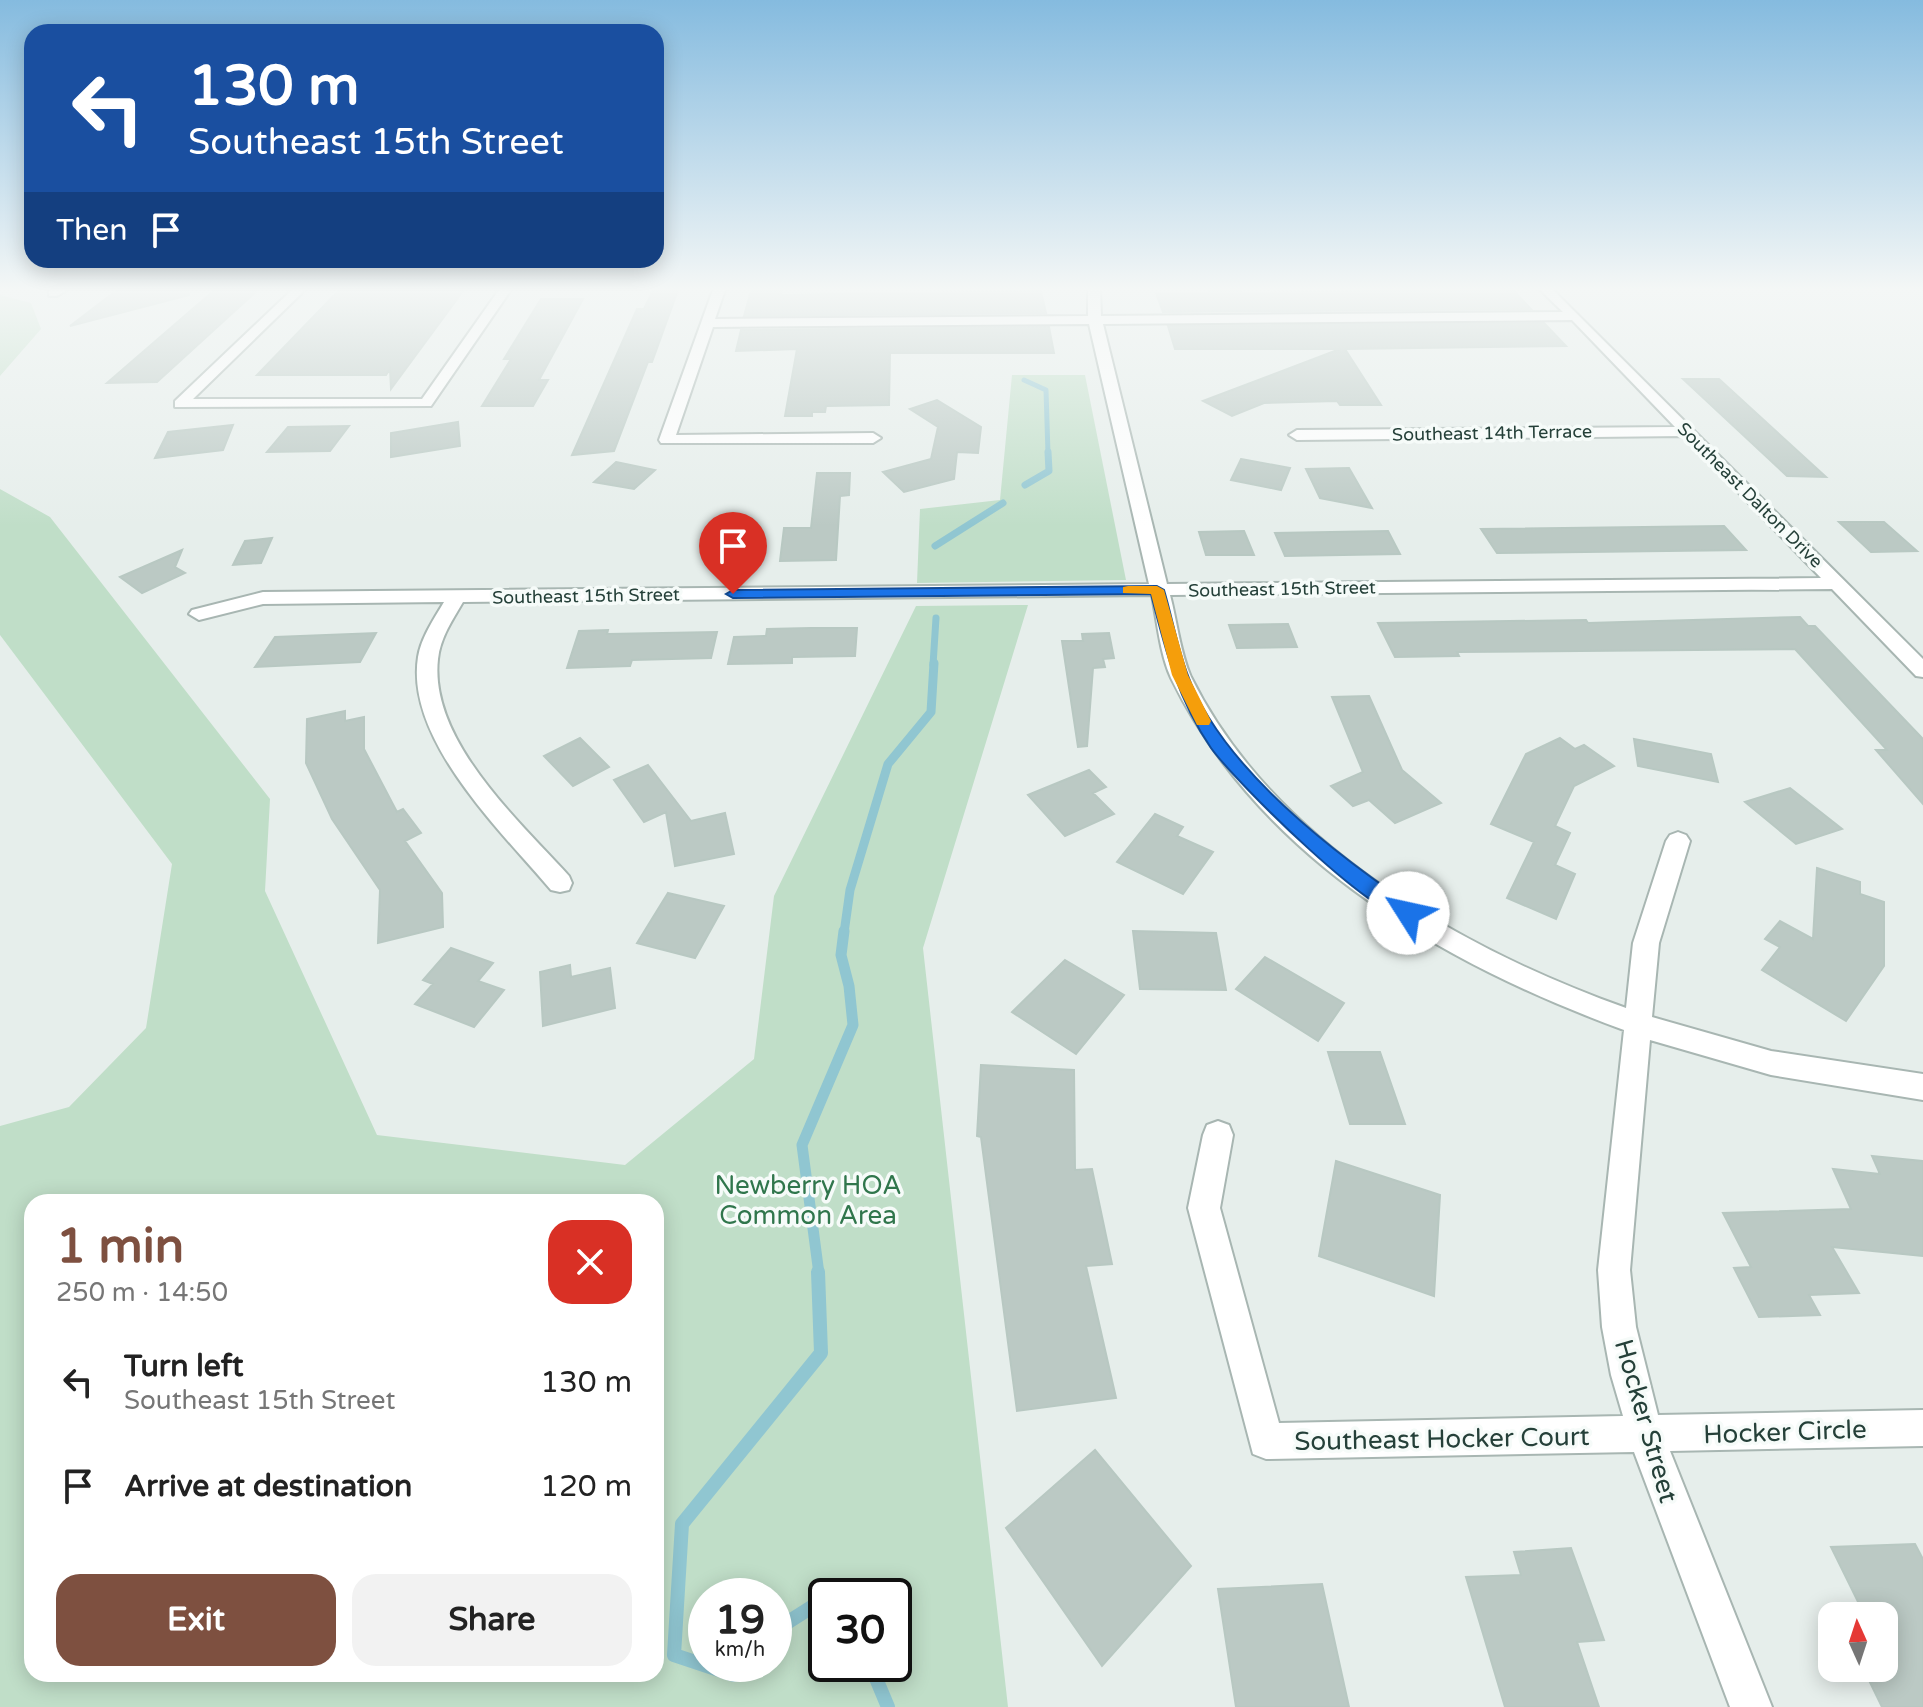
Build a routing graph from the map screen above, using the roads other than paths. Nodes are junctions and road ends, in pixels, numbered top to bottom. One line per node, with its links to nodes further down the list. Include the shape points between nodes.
1 (219, 367): 2 (street, via 180,404 426,403)
2 (451, 367)
3 (692, 367): 8 (street, via 667,440)
4 (1106, 367): 10 (street)
5 (1624, 367): 6 (street, Southeast Dalton Drive)
6 (1687, 431): 7 (street, Southeast 14th Terrace); 9 (street, Southeast Dalton Drive)
7 (1297, 435)
8 (873, 438)
9 (1838, 583): 10 (street, Southeast 15th Street); 13 (street, Southeast Dalton Drive)
10 (1157, 590): 11 (street, Southeast 15th Street); 16 (street, via 1195,709 1218,745 1301,834 1361,881 1470,950 1548,990)
11 (456, 597): 12 (street, Southeast 15th Street, via 263,598); 15 (street, via 428,660 431,701 440,729 458,760)
12 (199, 614)
13 (1923, 671)
14 (1678, 841): 16 (street, Hocker Street, via 1646,943)
15 (560, 883)
16 (1639, 1025): 17 (street, via 1750,1058); 20 (street, Hocker Street, via 1614,1270 1626,1363)
17 (1923, 1087)
18 (1218, 1135): 20 (street, Southeast Hocker Court, via 1204,1208 1266,1441)
19 (1923, 1428): 20 (street, Hocker Circle)
20 (1646, 1435): 21 (street, Hocker Street)
21 (1751, 1707)

